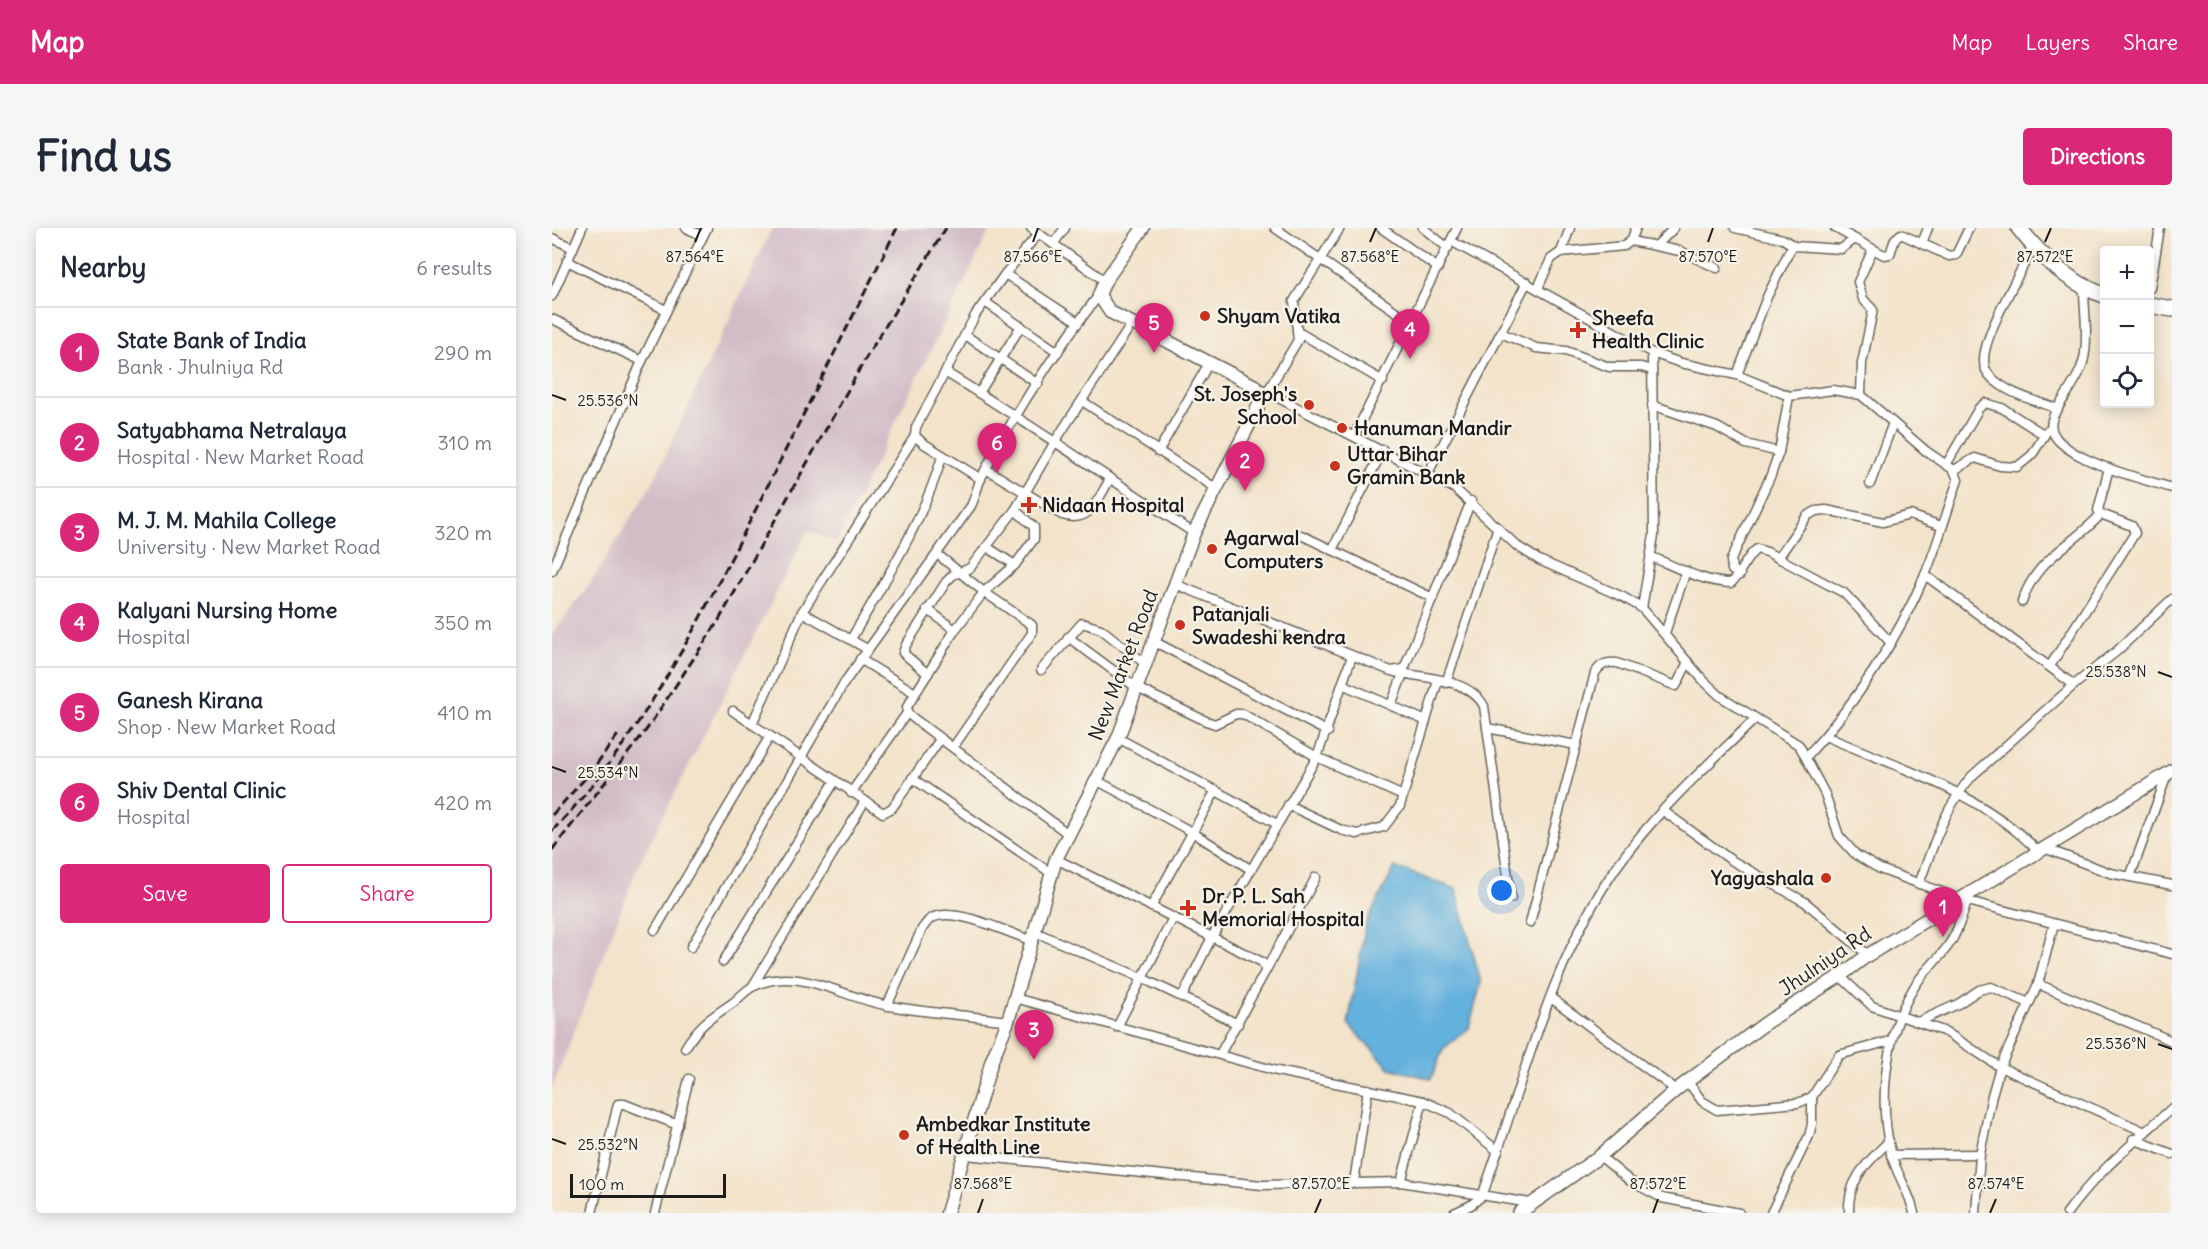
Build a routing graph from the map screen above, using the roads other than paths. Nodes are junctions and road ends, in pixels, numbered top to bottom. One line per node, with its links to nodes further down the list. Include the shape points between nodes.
1 (582, 228): 31 (street)
2 (687, 228): 21 (street)
3 (1065, 228): 26 (street)
4 (1143, 228): 40 (street)
5 (1275, 228): 34 (street)
6 (1340, 228): 34 (street)
7 (1382, 228): 37 (street)
8 (1423, 228): 27 (street)
9 (1457, 228): 27 (street)
10 (1570, 228): 33 (street)
11 (1636, 228): 24 (street)
12 (1674, 228): 28 (street)
13 (1735, 228): 29 (street, via 1783,239)
14 (1835, 228): 20 (street)
15 (1928, 228): 25 (street)
16 (1970, 228): 25 (street, via 1956,255 1949,256)
17 (2019, 228): 30 (highway)
18 (2160, 228): 36 (street)
19 (1034, 231): 26 (street); 39 (street)
20 (1846, 231): 23 (street)
21 (705, 232): 50 (street)
22 (552, 238): 31 (street)
23 (1855, 239): 29 (street, via 1847,247 1834,250); 32 (street)
24 (1631, 241): 28 (street); 33 (street, via 1624,246)
25 (1922, 243): 32 (street, via 1901,234 1894,239 1890,254)
26 (1053, 244): 40 (street)
27 (1449, 244): 37 (street); 41 (street)
28 (1657, 245): 38 (street)
29 (1794, 246): 66 (street, via 1767,297)
30 (2033, 247): 43 (highway); 76 (street, via 1994,325 1983,361 1993,379 2006,389)
31 (573, 248): 35 (street)
32 (1873, 249): 72 (street, via 1858,282 1863,299 1873,310 1862,363)
33 (1561, 252): 42 (street, via 1551,259)
34 (1319, 259): 53 (street); 56 (street, via 1294,301)
35 (567, 261): 46 (street); 50 (street)
36 (2154, 264)
37 (1438, 268): 53 (street)
38 (1717, 268)
39 (1005, 274): 47 (street); 52 (street)
40 (1106, 281): 45 (street)
41 (1527, 282): 42 (street); 57 (street)
42 (1538, 288): 60 (street)
43 (2084, 288): 44 (highway); 76 (street, via 2085,352 2081,368)
44 (2100, 294)
45 (1099, 295): 52 (street); 54 (street, via 1110,312)
46 (552, 296)
47 (985, 302): 55 (street); 58 (street)
48 (2154, 306): 49 (highway)
49 (2172, 309)
50 (666, 310): 62 (street)
51 (552, 319): 62 (street)
52 (1078, 322): 59 (street)
53 (1411, 322): 67 (street)
54 (1131, 325): 63 (street); 74 (street)
55 (1021, 327): 59 (street); 61 (street)
56 (1298, 332): 67 (street); 70 (street, via 1298,340)
57 (1501, 333): 64 (street, via 1525,345 1566,351 1609,367); 90 (street)
58 (965, 335): 61 (street); 65 (street)
59 (1058, 352): 68 (street)
60 (1652, 353): 64 (street); 66 (street)
61 (999, 358): 68 (street); 71 (street)
62 (642, 361): 110 (street)
63 (1209, 363): 69 (street); 84 (street)
64 (1652, 370): 75 (street)
65 (945, 372): 71 (street); 80 (street)
66 (1737, 375): 73 (street)
67 (1383, 381): 81 (street)
68 (1038, 384): 77 (street)
69 (1255, 386): 70 (street); 95 (street, New Market Road, via 1261,397 1257,409)
70 (1268, 392): 81 (street)
71 (979, 393): 77 (street)
72 (1861, 394): 73 (street, via 1833,390); 78 (street)
73 (1789, 396): 85 (street)
74 (1082, 401): 82 (street); 84 (street)
75 (1652, 405): 85 (street, via 1717,427 1746,444); 107 (street)
76 (2058, 409): 79 (street)
77 (1017, 416): 82 (street); 89 (street)
78 (1893, 423): 87 (street); 93 (street)
79 (2046, 431): 87 (street, via 2031,455 2017,467 1975,458); 87 (street, via 1985,403); 88 (street, via 2070,450)
80 (915, 436): 86 (street); 122 (street)
81 (1354, 436): 83 (street)
82 (1056, 440): 92 (street); 96 (street)
83 (1383, 450): 90 (street); 105 (street)
84 (1158, 452): 95 (street)
85 (1779, 452): 113 (street, via 1731,560 1732,570)
86 (942, 457): 91 (street); 126 (street, via 921,516)
87 (1950, 468): 100 (street, via 1958,480)
88 (2109, 468): 94 (street); 99 (street, via 2098,503)
89 (986, 469): 91 (street); 96 (street)
90 (1428, 473): 97 (street)
91 (981, 479): 106 (street, via 970,506)
92 (1110, 479): 96 (street, via 1092,508 1075,519); 102 (street)
93 (1870, 484)
94 (2172, 488)
95 (1217, 489): 102 (street, New Market Road)
96 (1024, 492): 98 (street)
97 (1471, 501): 101 (street); 117 (street)
98 (1015, 510): 104 (street); 109 (street, via 1036,533)
99 (2101, 514): 118 (street, via 2080,537 2043,563 2028,584); 134 (street, via 2132,526 2135,533)
100 (1941, 526): 108 (street, via 1910,515 1883,522 1816,511 1807,516); 114 (street)
101 (1498, 527): 120 (street, via 1539,560); 139 (street)
102 (1194, 533): 115 (street, New Market Road)
103 (1301, 535): 105 (street)
104 (987, 547): 109 (street); 112 (street)
105 (1332, 550): 117 (street)
106 (937, 554): 112 (street); 129 (street)
107 (1652, 557): 111 (street); 120 (street)
108 (1778, 558): 113 (street, via 1757,549); 128 (street, via 1844,593)
109 (1015, 565): 116 (street)
110 (552, 571)
111 (1686, 571): 113 (street, via 1723,584 1731,584); 124 (street)
112 (963, 572): 116 (street); 121 (street, via 946,582)
113 (1740, 575)
114 (1925, 575): 128 (street); 134 (street)
115 (1175, 584): 127 (street, New Market Road); 130 (street)
116 (984, 592): 123 (street); 156 (street, via 1032,625 1032,633)
117 (1433, 598): 136 (street, via 1404,669)
118 (2022, 602)
119 (2171, 603): 141 (street)
120 (1642, 608): 124 (street)
121 (927, 609): 123 (street); 137 (street, via 903,653)
122 (802, 612): 126 (street); 149 (street)
123 (955, 630): 137 (street)
124 (1665, 633): 132 (street)
125 (1068, 637): 133 (street, via 1082,623 1091,624); 135 (street); 142 (street)
126 (851, 639): 129 (street)
127 (1155, 642): 133 (street, New Market Road); 151 (street)
128 (1891, 644): 153 (street)
129 (867, 650): 131 (street)
130 (1353, 656): 136 (street); 140 (street)
131 (860, 659): 143 (street); 160 (street)
132 (1688, 662): 147 (street, via 1720,696); 157 (street, via 1676,686 1617,663 1600,666)
133 (1147, 665): 142 (street, New Market Road)
134 (2050, 666): 141 (street)
135 (1041, 670)
136 (1391, 671): 138 (street)
137 (928, 674): 143 (street)
138 (1403, 674): 139 (street); 144 (street)
139 (1442, 682): 148 (street); 150 (street, via 1478,694)
140 (1342, 684): 144 (street); 151 (street)
141 (2074, 685): 166 (street, via 1989,758)
142 (1137, 688): 155 (street, New Market Road); 159 (street, via 1215,724 1243,714)
143 (915, 693): 146 (street)
144 (1391, 705): 148 (street)
145 (733, 711): 149 (street)
146 (907, 713): 154 (street); 167 (street)
147 (1755, 719): 158 (street, via 1799,745); 171 (street)
148 (1426, 721): 168 (street)
149 (752, 724): 152 (street)
150 (1487, 728): 157 (street); 183 (street)
151 (1328, 732): 159 (street)
152 (770, 736): 160 (street); 189 (street)
153 (1825, 736): 158 (street); 166 (street)
154 (941, 738): 156 (street); 162 (street)
155 (1118, 738): 163 (street, New Market Road); 165 (street)
156 (954, 746): 174 (street)
157 (1576, 746): 187 (street)
158 (1807, 756): 181 (street, via 1839,836 1856,855)
159 (1317, 757): 168 (street); 170 (street)
160 (802, 759): 164 (street); 192 (street)
161 (2169, 773): 175 (street, Jhulniya Rd); 180 (street)
162 (912, 778): 169 (street, via 884,813); 178 (street)
163 (1096, 780): 173 (street); 174 (street, New Market Road)
164 (835, 781): 167 (street); 195 (street)
165 (1216, 790): 172 (street); 173 (street)
166 (1958, 792): 175 (street, via 2002,818); 181 (street)
167 (851, 793): 169 (street)
168 (1403, 796): 170 (street, via 1394,818 1384,827 1357,834)
169 (865, 801): 200 (street)
170 (1288, 805): 172 (street)
171 (1662, 810): 194 (street, via 1731,860 1805,902); 203 (street, via 1598,897)
172 (1277, 824): 177 (street)
173 (1192, 832): 177 (street); 185 (street)
174 (1067, 833): 176 (street, New Market Road)
175 (2041, 850): 180 (street); 184 (street, Jhulniya Rd)
176 (1056, 859): 178 (street, New Market Road); 185 (street)
177 (1250, 869): 191 (street)
178 (1051, 873): 190 (street, New Market Road)
179 (1316, 877): 196 (street)
180 (2130, 877): 182 (street)
181 (1919, 885): 184 (street)
182 (2172, 885)
183 (1511, 898)
184 (1963, 900): 188 (street); 194 (street, Jhulniya Rd); 206 (street, via 1949,945 1920,978)
185 (1151, 907): 186 (street)
186 (1173, 918): 191 (street); 198 (street)
187 (1530, 923)
188 (2054, 924): 193 (street); 199 (street)
189 (655, 930)
190 (1034, 936): 198 (street); 202 (street, New Market Road); 205 (street, via 963,917 945,914 931,918 922,928)
191 (1212, 937): 196 (street, via 1256,958); 201 (street)
192 (691, 947)
193 (2172, 954)
194 (1868, 955): 197 (street, Jhulniya Rd)
195 (723, 962)
196 (1266, 970): 209 (street)
197 (1840, 976): 206 (street, via 1872,1006); 217 (street, Jhulniya Rd, via 1767,1022)
198 (1142, 978): 201 (street); 210 (street)
199 (2038, 984): 204 (street); 212 (street)
200 (752, 987): 205 (street, via 793,978); 213 (street, via 711,1015)
201 (1182, 997): 209 (street)
202 (1015, 998): 207 (street, New Market Road); 210 (street)
203 (1551, 998): 219 (street); 227 (street)
204 (2029, 1003): 208 (street, via 1991,987); 215 (street)
205 (887, 1006): 207 (street)
206 (1899, 1018): 208 (street); 211 (street)
207 (1008, 1021): 230 (street, New Market Road, via 992,1060)
208 (1918, 1022): 215 (street, via 1946,1032)
209 (1238, 1024): 214 (street)
210 (1116, 1027): 214 (street)
211 (1890, 1041): 220 (street, via 1839,1055); 226 (street)
212 (2172, 1041)
213 (685, 1048)
214 (1220, 1054): 218 (street, via 1277,1071)
215 (2001, 1067): 224 (street); 228 (street)
216 (689, 1079): 223 (street)
217 (1688, 1082): 219 (street, Jhulniya Rd); 220 (street, via 1702,1101 1717,1110 1780,1106)
218 (1368, 1089): 221 (street); 233 (street)
219 (1676, 1090): 232 (street, Jhulniya Rd)
220 (1812, 1097): 243 (street, via 1809,1136)
221 (1423, 1101): 227 (street, via 1450,1113); 234 (street)
222 (2172, 1107): 224 (street)
223 (678, 1125): 237 (street, via 618,1104); 238 (street)
224 (2145, 1132): 225 (street)
225 (2133, 1139): 229 (street); 247 (street)
226 (1888, 1141): 231 (street); 244 (street, via 1859,1171 1848,1198)
227 (1498, 1151): 235 (street)
228 (1980, 1154): 231 (street); 246 (street)
229 (2172, 1154)
230 (966, 1155): 233 (street, via 1214,1182); 239 (street, New Market Road)
231 (1891, 1155): 245 (street)
232 (1600, 1156): 236 (street, Jhulniya Rd); 242 (street, via 1630,1181 1662,1198)
233 (1354, 1182): 234 (street)
234 (1401, 1182): 235 (street)
235 (1482, 1196): 236 (street); 240 (street)
236 (1530, 1203): 241 (street, Jhulniya Rd)
237 (592, 1213)
238 (655, 1213)
239 (947, 1213)
240 (1454, 1213)
241 (1519, 1213)
242 (1739, 1213)
243 (1772, 1213)
244 (1849, 1213)
245 (1914, 1213)
246 (1976, 1213)
247 (2067, 1213)

